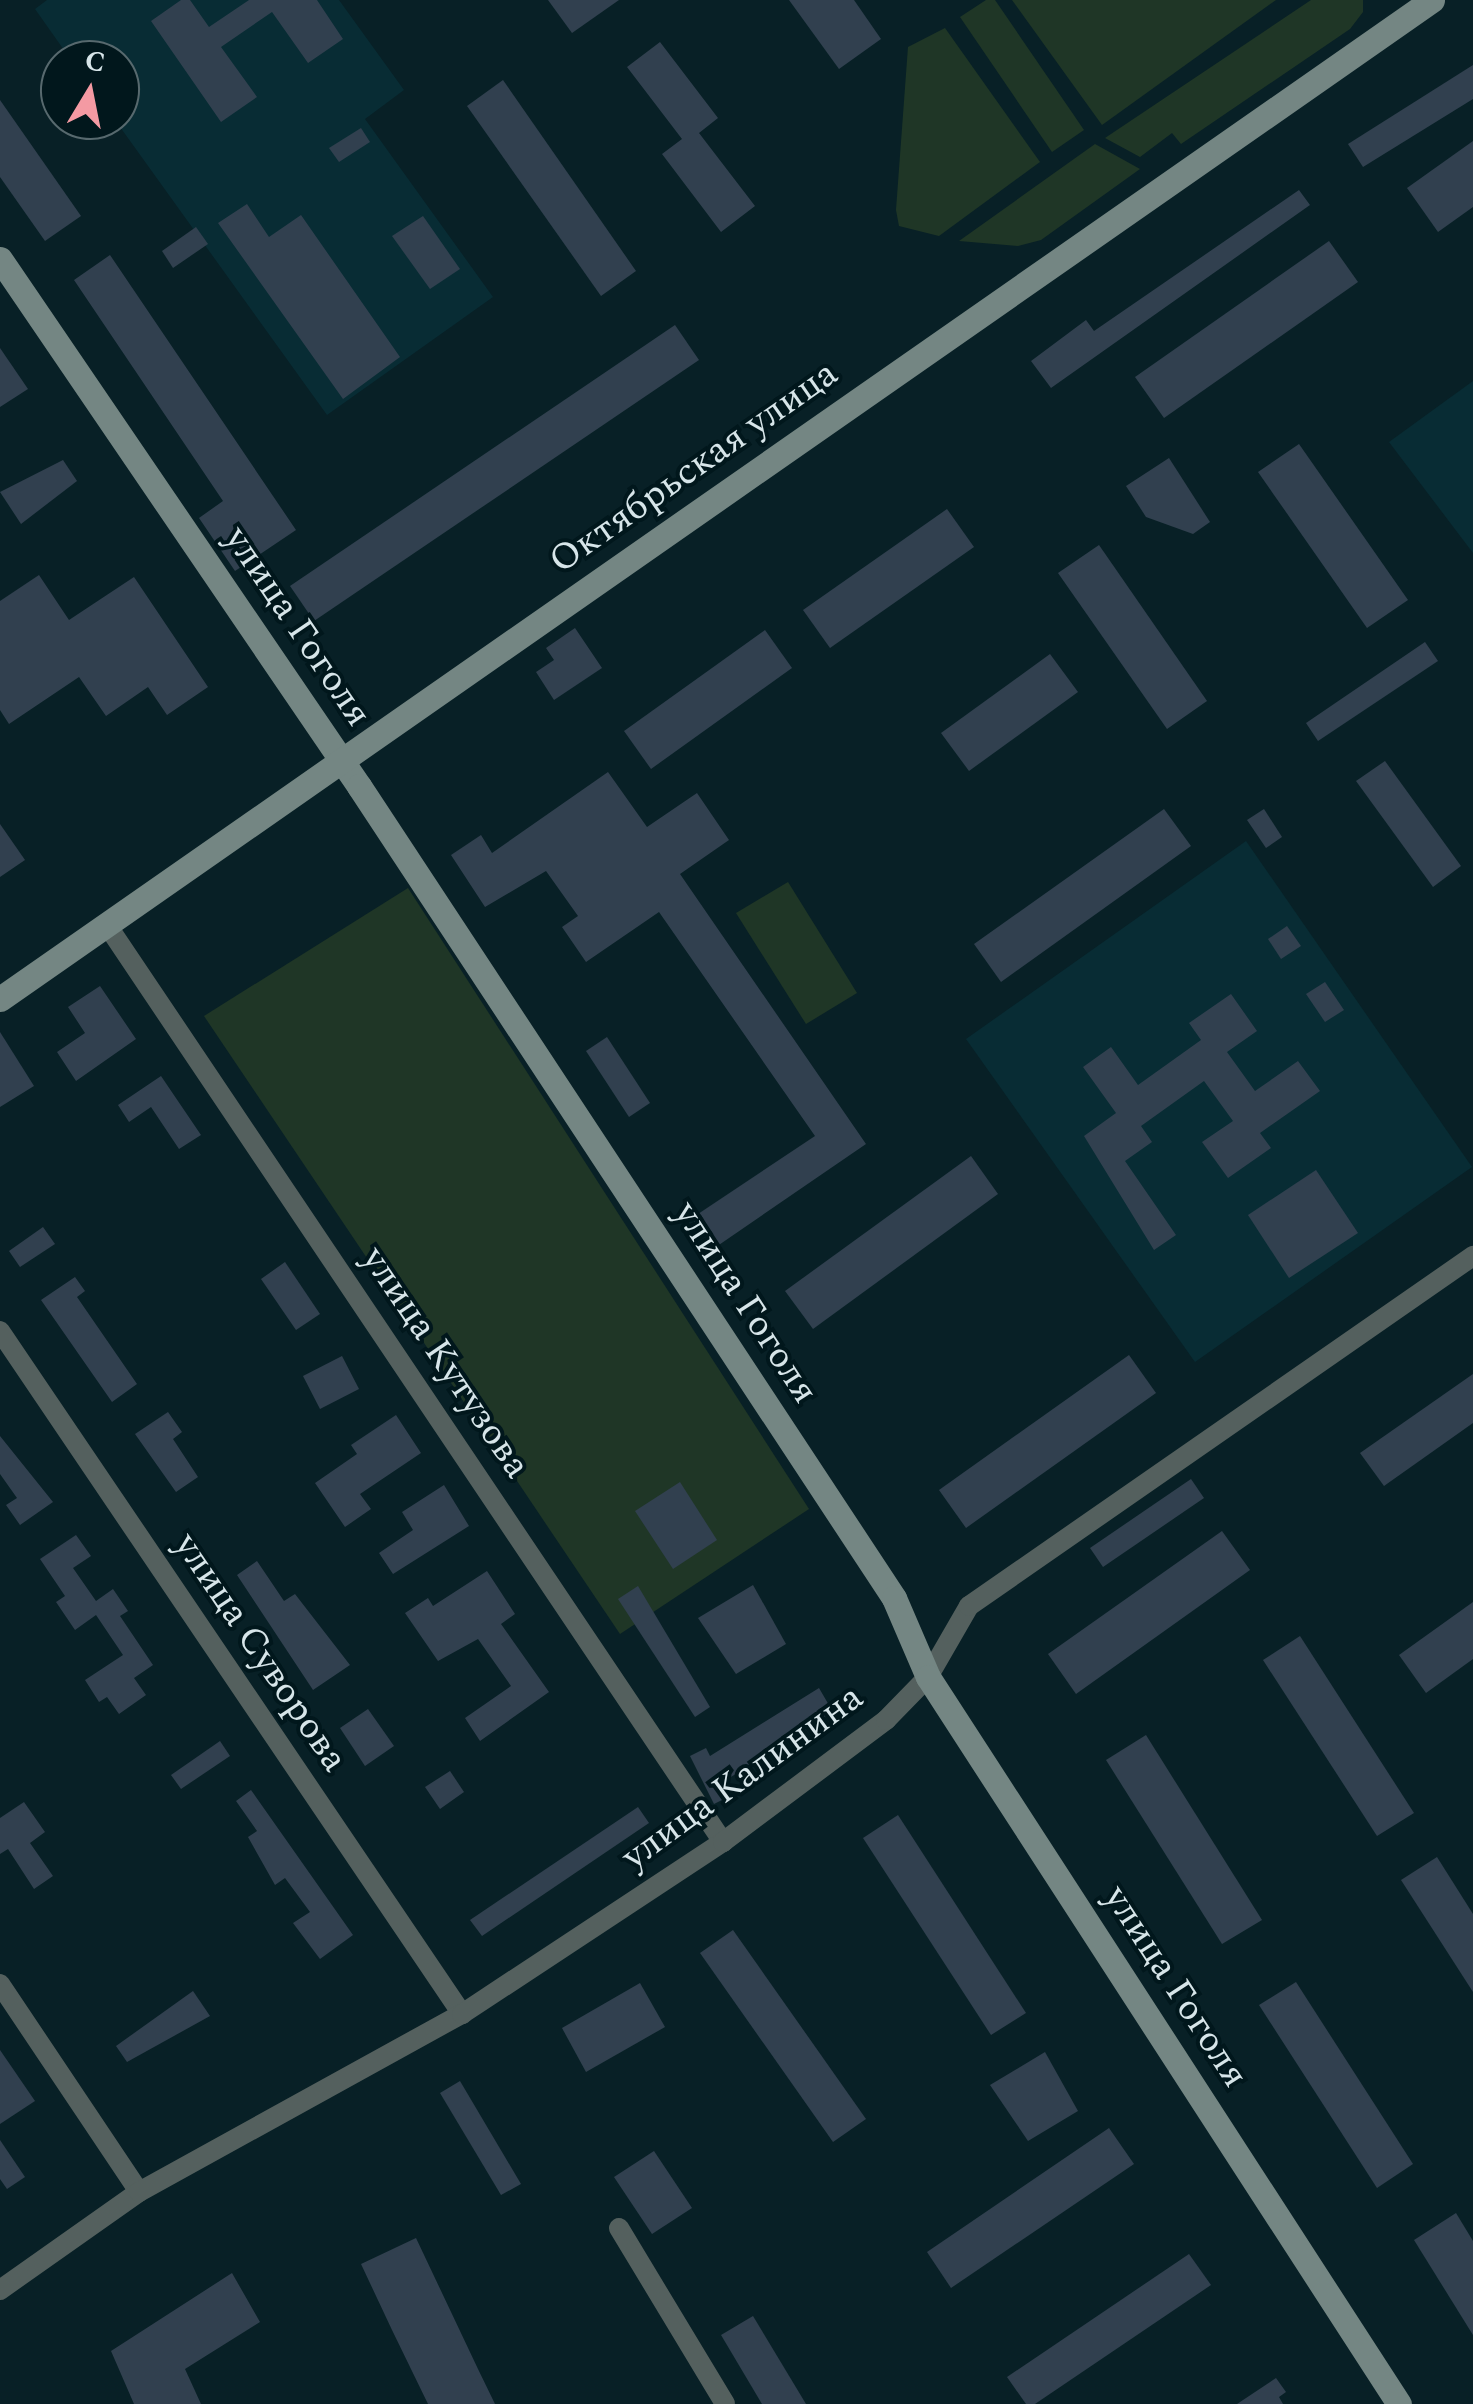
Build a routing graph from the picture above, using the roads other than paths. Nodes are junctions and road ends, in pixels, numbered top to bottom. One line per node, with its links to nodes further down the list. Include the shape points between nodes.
1 (1432, 0): 3 (main road, Октябрьская улица)
2 (0, 260): 3 (main road, улица Гоголя)
3 (343, 762): 4 (main road, Октябрьская улица); 8 (main road, улица Гоголя, via 894,1598)
4 (107, 926): 5 (main road, Октябрьская улица); 9 (street, улица Кутузова)
5 (0, 1000)
6 (1473, 1256): 8 (street, улица Калинина, via 969,1606)
7 (0, 1330): 11 (street, улица Суворова)
8 (928, 1677): 9 (street, улица Калинина, via 886,1720); 16 (main road, улица Гоголя)
9 (723, 1842): 11 (street, улица Калинина)
10 (0, 1984): 12 (street)
11 (462, 2014): 12 (street, улица Калинина)
12 (139, 2192): 14 (street, улица Калинина)
13 (619, 2228): 15 (street)
14 (0, 2290)
15 (725, 2404)
16 (1398, 2404)

